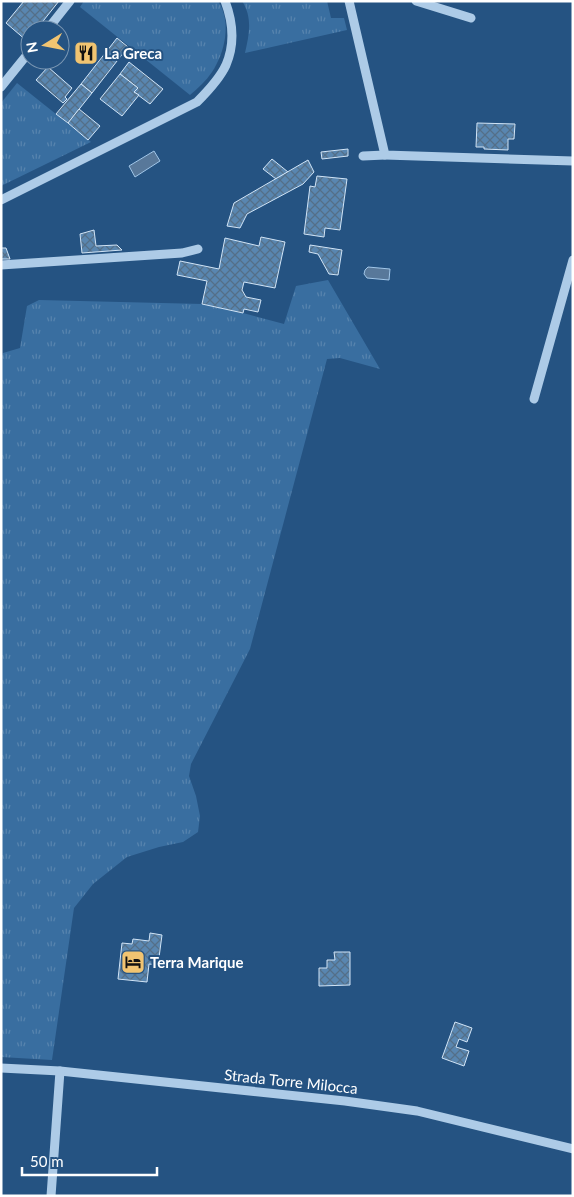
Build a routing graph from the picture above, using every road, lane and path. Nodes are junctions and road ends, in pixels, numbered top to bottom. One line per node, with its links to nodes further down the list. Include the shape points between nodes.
1 (70, 1): 6 (street)
2 (225, 1): 12 (street, via 232,27 226,66 197,102)
3 (348, 1): 9 (street)
4 (416, 1): 5 (street)
5 (471, 18)
6 (55, 20)
7 (20, 63): 8 (street)
8 (1, 87)
9 (385, 155): 10 (street); 11 (street)
10 (363, 156)
11 (573, 162)
12 (1, 200)
13 (198, 249): 15 (street, via 182,253)
14 (573, 260): 16 (street)
15 (1, 265)
16 (534, 399)
17 (1, 1068): 18 (street, Strada Torre Milocca)
18 (60, 1071): 19 (street, Strada Torre Milocca, via 417,1111); 20 (street)
19 (573, 1149)
20 (51, 1196)

